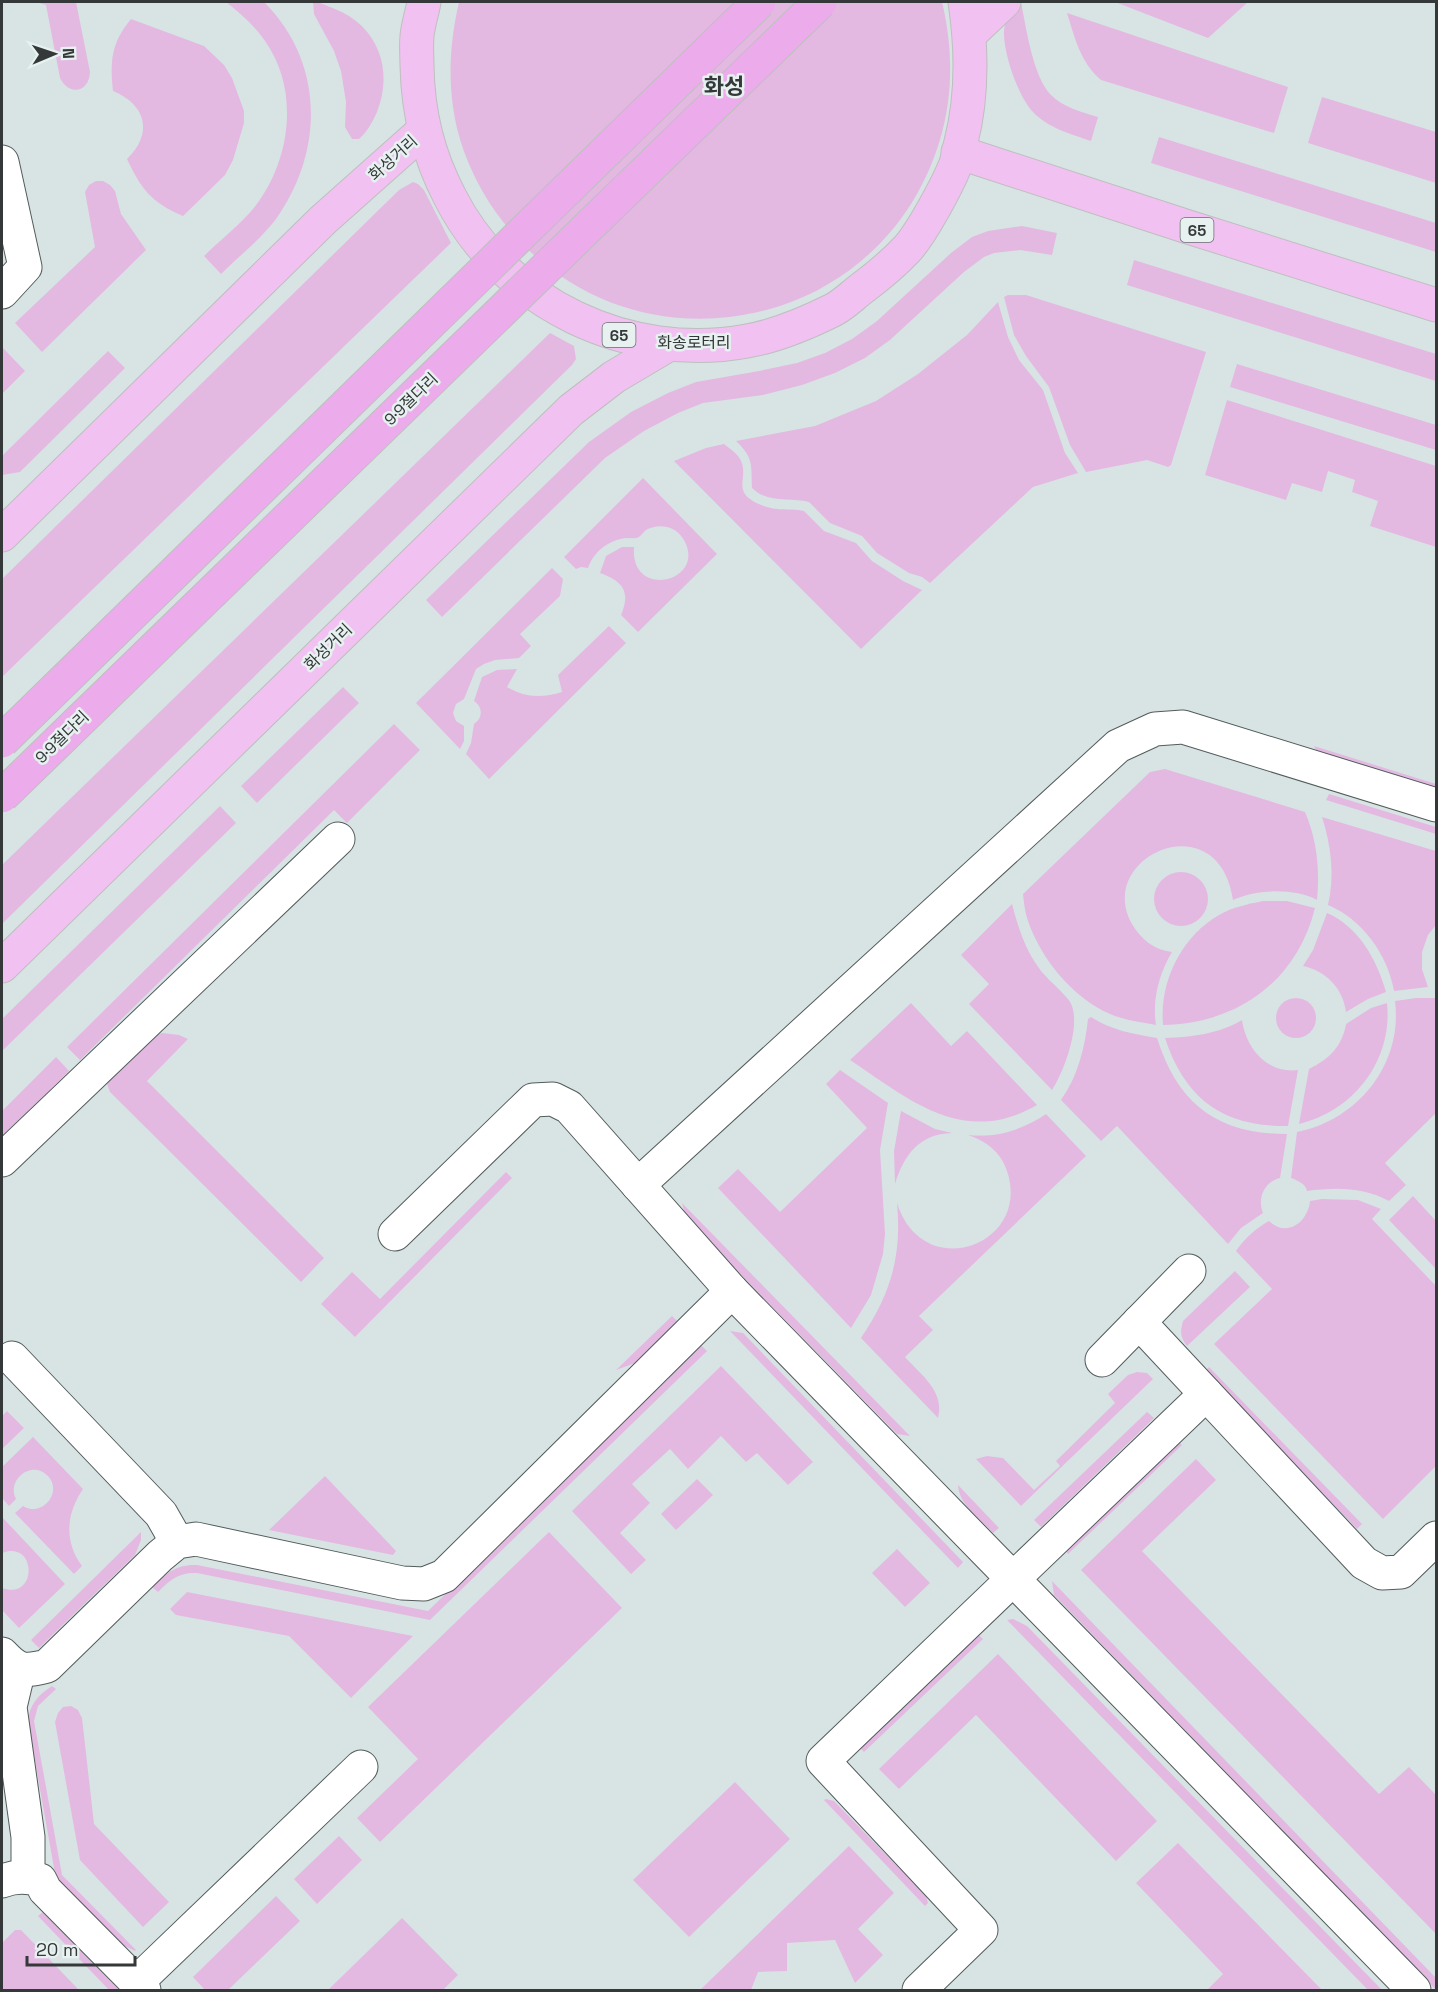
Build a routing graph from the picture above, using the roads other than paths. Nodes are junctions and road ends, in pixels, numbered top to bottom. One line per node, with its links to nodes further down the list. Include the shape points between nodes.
1 (424, 2): 7 (main road, 화송로터리 / 65, via 417,37)
2 (759, 2): 14 (highway, bridge)
3 (820, 2): 15 (highway, 9·9절다리, bridge)
4 (965, 2): 6 (main road, 화송로터리 / 65)
5 (1004, 2): 6 (main road)
6 (970, 34): 8 (main road, 화송로터리 / 65, via 972,80)
7 (423, 131): 12 (main road, 화송로터리 / 65, via 439,177 460,218 489,255 524,287 565,314 608,332); 13 (main road, 화성거리, via 323,220)
8 (958, 152): 11 (main road, 65); 12 (main road, 화송로터리 / 65, via 939,196 908,248 835,309 748,341)
9 (2, 162): 10 (street, via 25,267)
10 (2, 292)
11 (1437, 305)
12 (668, 345): 18 (main road, 화성거리, via 614,377 571,410)
13 (2, 535)
14 (2, 741)
15 (2, 796)
16 (1437, 805): 20 (street, via 1184,727 1155,729 1118,746)
17 (338, 838): 19 (street)
18 (2, 966)
19 (2, 1160)
20 (638, 1185): 21 (street, via 569,1107 553,1099 533,1100); 23 (street)
21 (395, 1234)
22 (1189, 1272): 24 (street)
23 (732, 1291): 29 (street, via 444,1576 424,1584 402,1583 196,1539); 30 (street)
24 (1139, 1322): 26 (street); 27 (street)
25 (12, 1358): 29 (street, via 161,1514)
26 (1102, 1360)
27 (1206, 1394): 28 (street, via 1364,1563 1382,1573 1401,1572); 30 (street)
28 (1437, 1538)
29 (177, 1542): 31 (street, via 46,1666 32,1670)
30 (1013, 1579): 35 (street, via 824,1761 981,1930); 36 (street)
31 (10, 1662): 33 (street, via 10,1707 28,1837)
32 (361, 1767): 34 (street)
33 (15, 1879): 34 (street, via 40,1880 45,1890)
34 (140, 1987)
35 (919, 1990)
36 (1414, 1990)

